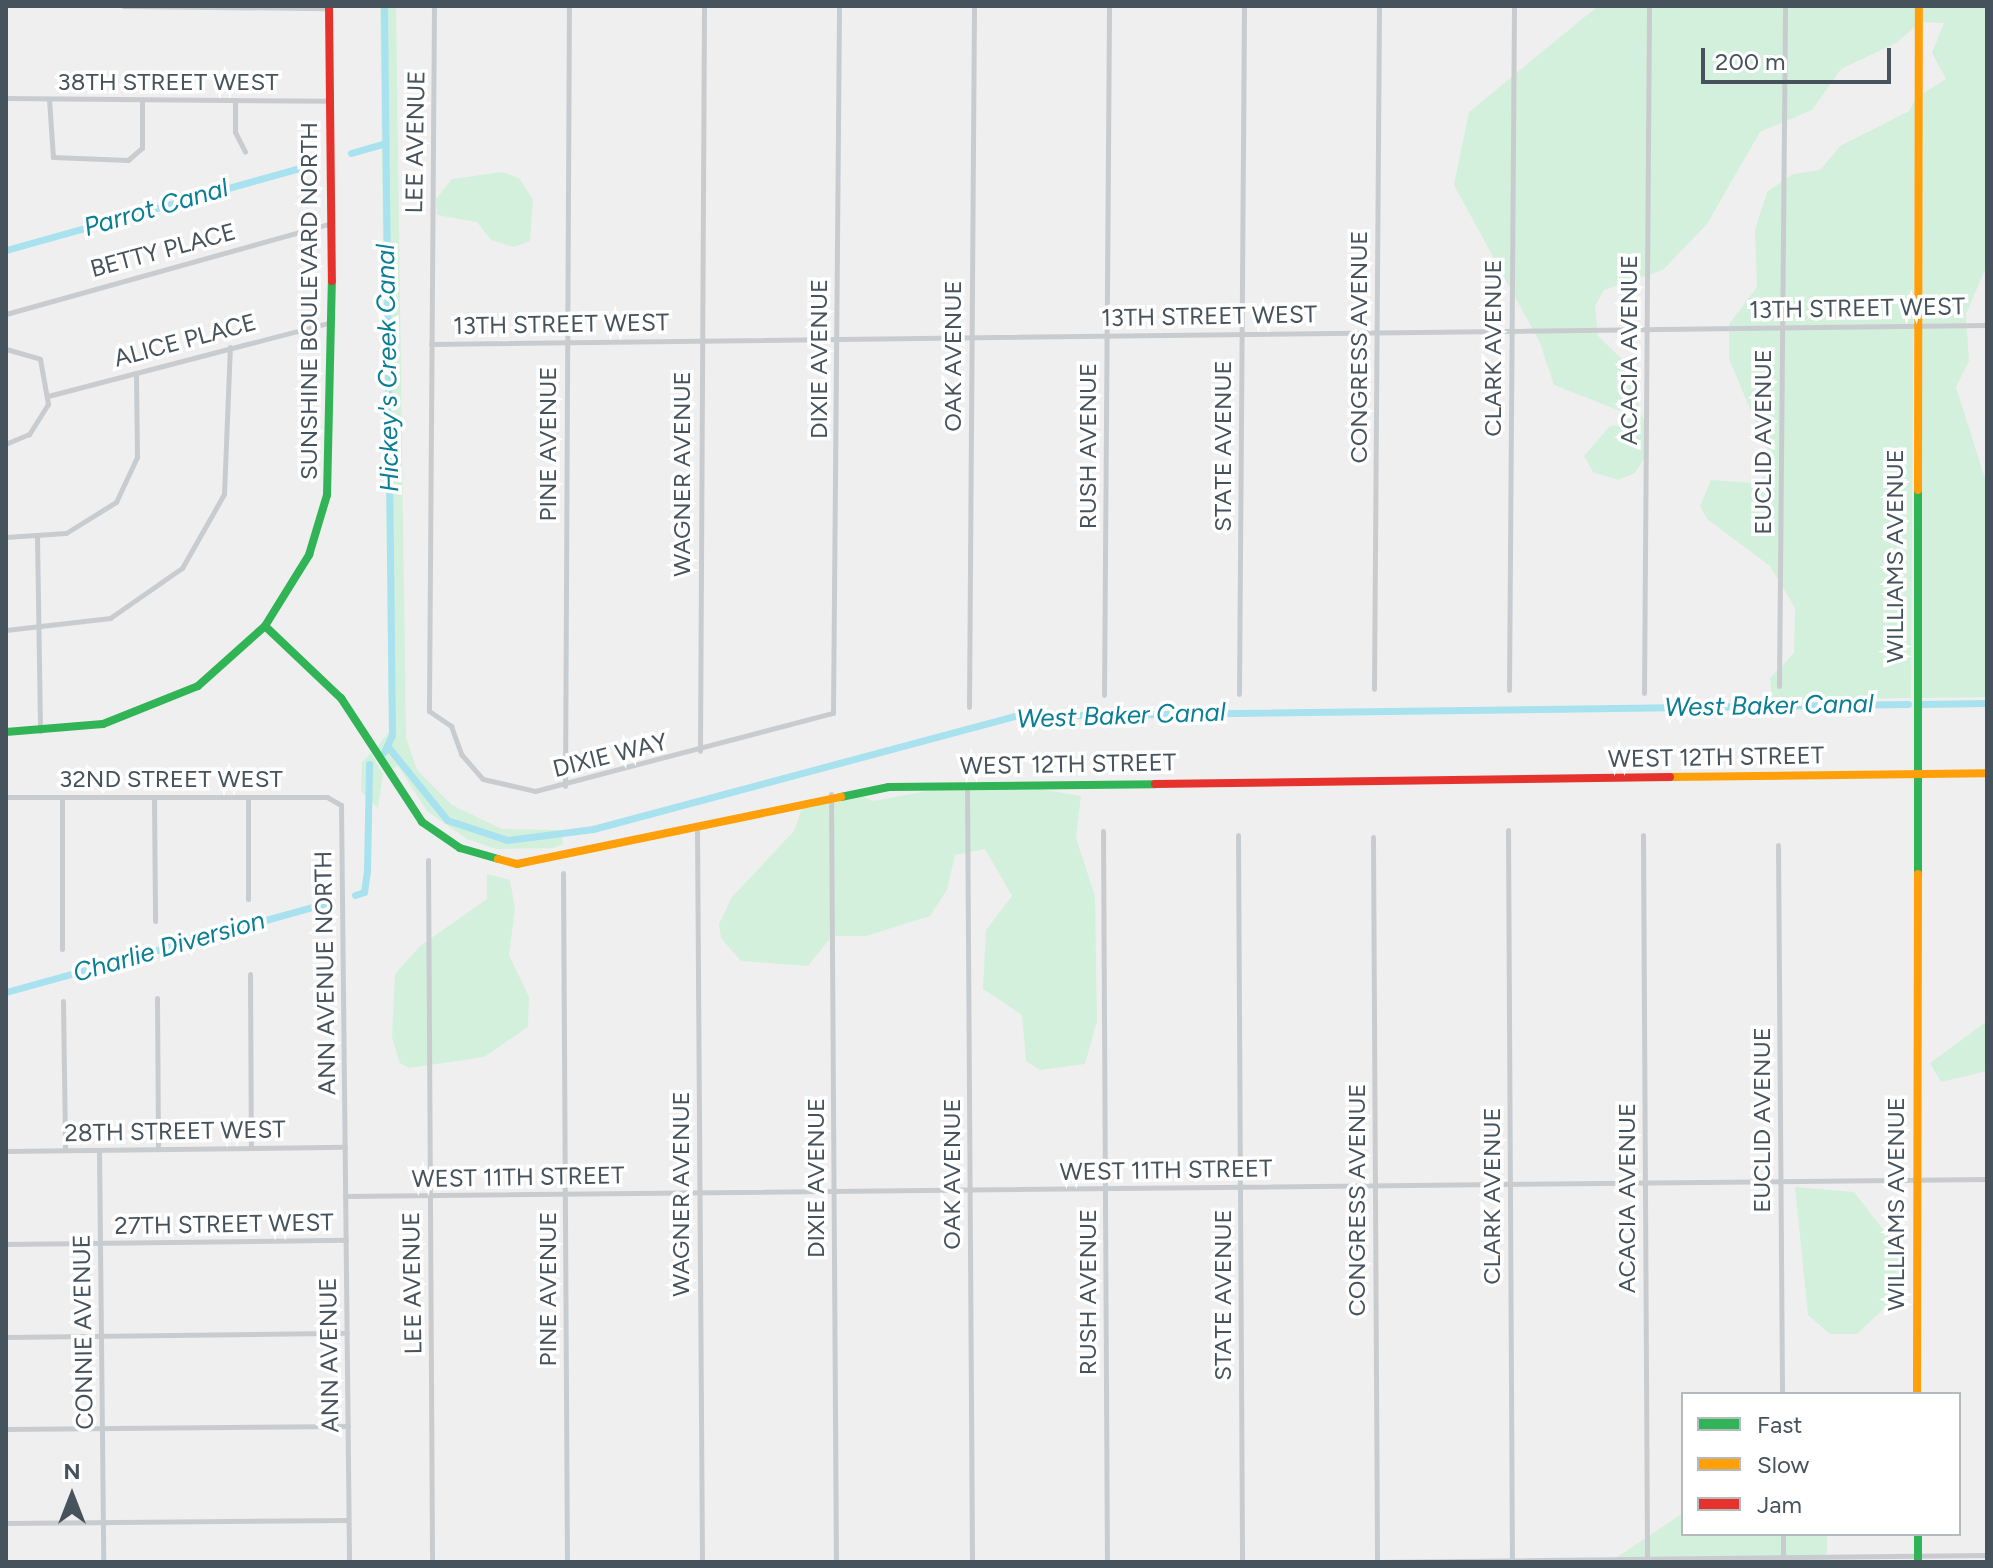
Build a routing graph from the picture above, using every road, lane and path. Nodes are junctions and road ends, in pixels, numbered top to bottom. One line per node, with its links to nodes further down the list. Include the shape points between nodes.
1 (123, 6): 14 (street)
2 (434, 6): 36 (street, LEE AVENUE)
3 (569, 6): 35 (street, PINE AVENUE)
4 (704, 6): 34 (street, WAGNER AVENUE)
5 (839, 6): 33 (street, DIXIE AVENUE)
6 (974, 6): 32 (street, OAK AVENUE)
7 (1109, 6): 31 (street, RUSH AVENUE)
8 (1244, 6): 30 (street, STATE AVENUE)
9 (1379, 6): 29 (street, CONGRESS AVENUE)
10 (1514, 6): 28 (street, CLARK AVENUE)
11 (1649, 6): 27 (street, ACACIA AVENUE)
12 (1785, 6): 26 (street, EUCLID AVENUE)
13 (1919, 6): 25 (street, WILLIAMS AVENUE)
14 (329, 7): 19 (street, SUNSHINE BOULEVARD NORTH)
15 (6, 98): 16 (street, 38TH STREET WEST)
16 (49, 99): 17 (street, 38TH STREET WEST); 17 (street, via 53,157 128,160 142,148)
17 (142, 100): 18 (street, 38TH STREET WEST)
18 (235, 100): 19 (street, 38TH STREET WEST); 20 (street, via 236,140)
19 (330, 101): 21 (street, SUNSHINE BOULEVARD NORTH)
20 (245, 152)
21 (331, 223): 22 (street, BETTY PLACE); 23 (street, SUNSHINE BOULEVARD NORTH)
22 (6, 314)
23 (332, 322): 37 (street, ALICE PLACE); 44 (street, SUNSHINE BOULEVARD NORTH, via 327,495 309,555)
24 (1987, 325): 25 (street, 13TH STREET WEST)
25 (1917, 326): 26 (street, 13TH STREET WEST); 60 (street, WILLIAMS AVENUE)
26 (1782, 328): 27 (street, 13TH STREET WEST); 47 (street, EUCLID AVENUE)
27 (1647, 330): 28 (street, 13TH STREET WEST); 50 (street, ACACIA AVENUE)
28 (1512, 331): 29 (street, 13TH STREET WEST); 49 (street, CLARK AVENUE)
29 (1376, 332): 30 (street, 13TH STREET WEST); 48 (street, CONGRESS AVENUE)
30 (1242, 334): 31 (street, 13TH STREET WEST); 51 (street, STATE AVENUE)
31 (1106, 335): 32 (street, 13TH STREET WEST); 52 (street, RUSH AVENUE)
32 (972, 338): 33 (street, 13TH STREET WEST); 53 (street, OAK AVENUE)
33 (837, 339): 34 (street, 13TH STREET WEST); 55 (street, DIXIE AVENUE)
34 (701, 341): 35 (street, 13TH STREET WEST); 58 (street, WAGNER AVENUE)
35 (566, 343): 36 (street, 13TH STREET WEST); 62 (street, PINE AVENUE)
36 (431, 344): 54 (street, LEE AVENUE)
37 (230, 347): 39 (street, ALICE PLACE); 45 (street, via 228,473 200,546 169,582 125,611 89,625)
38 (6, 349): 40 (street, via 40,359)
39 (136, 373): 40 (street, ALICE PLACE); 42 (street, via 138,449 125,489 93,521)
40 (48, 396): 41 (street, via 34,430)
41 (6, 444)
42 (37, 536): 43 (street); 45 (street)
43 (6, 537)
44 (265, 626): 56 (street, SUNSHINE BOULEVARD NORTH, via 211,677 160,706 103,724); 69 (street, WEST 12TH STREET, via 341,698 412,810 460,848 501,862 545,863)
45 (39, 629): 46 (street); 56 (street)
46 (6, 630)
47 (1779, 686)
48 (1374, 689)
49 (1509, 690)
50 (1644, 693)
51 (1239, 694)
52 (1104, 695)
53 (969, 707)
54 (429, 711): 62 (street, DIXIE WAY, via 451,726 467,763 489,783 515,791)
55 (833, 713): 58 (street, DIXIE WAY)
56 (40, 731): 57 (street, SUNSHINE BOULEVARD NORTH)
57 (6, 732)
58 (700, 751): 62 (street, DIXIE WAY)
59 (1987, 773): 60 (street, WEST 12TH STREET)
60 (1914, 775): 61 (street, WEST 12TH STREET); 91 (street, WILLIAMS AVENUE)
61 (967, 785): 63 (street, WEST 12TH STREET); 97 (street, OAK AVENUE)
62 (565, 786)
63 (831, 794): 69 (street, WEST 12TH STREET); 99 (street, DIXIE AVENUE)
64 (6, 797): 65 (street, 32ND STREET WEST)
65 (62, 797): 66 (street, 32ND STREET WEST); 80 (street)
66 (154, 797): 67 (street, 32ND STREET WEST); 79 (street)
67 (248, 797): 68 (street, 32ND STREET WEST); 78 (street)
68 (337, 799): 84 (street, ANN AVENUE NORTH)
69 (697, 827): 100 (street, WAGNER AVENUE)
70 (1508, 830): 94 (street, CLARK AVENUE)
71 (1103, 831): 98 (street, RUSH AVENUE)
72 (1238, 835): 96 (street, STATE AVENUE)
73 (1643, 835): 93 (street, ACACIA AVENUE)
74 (1373, 837): 95 (street, CONGRESS AVENUE)
75 (1778, 845): 92 (street, EUCLID AVENUE)
76 (428, 860): 103 (street, LEE AVENUE)
77 (563, 873): 101 (street, PINE AVENUE)
78 (248, 899)
79 (155, 921)
80 (62, 949)
81 (250, 974): 85 (street)
82 (157, 998): 86 (street)
83 (63, 1001): 87 (street)
84 (345, 1147): 85 (street, 28TH STREET WEST); 102 (street, ANN AVENUE)
85 (251, 1148): 86 (street, 28TH STREET WEST)
86 (158, 1149): 88 (street, 28TH STREET WEST)
87 (65, 1150): 88 (street, 28TH STREET WEST); 89 (street, 28TH STREET WEST)
88 (99, 1150): 105 (street, CONNIE AVENUE)
89 (6, 1151)
90 (1987, 1179): 91 (street, WEST 11TH STREET)
91 (1915, 1180): 92 (street, WEST 11TH STREET); 111 (street, WILLIAMS AVENUE)
92 (1780, 1182): 93 (street, WEST 11TH STREET); 110 (street, EUCLID AVENUE)
93 (1645, 1183): 94 (street, WEST 11TH STREET); 124 (street, ACACIA AVENUE)
94 (1510, 1184): 95 (street, WEST 11TH STREET); 123 (street, CLARK AVENUE)
95 (1375, 1186): 96 (street, WEST 11TH STREET); 134 (street, CONGRESS AVENUE)
96 (1240, 1187): 98 (street, WEST 11TH STREET); 133 (street, STATE AVENUE)
97 (970, 1189): 98 (street, WEST 11TH STREET); 99 (street, WEST 11TH STREET); 131 (street, OAK AVENUE)
98 (1105, 1189): 132 (street, RUSH AVENUE)
99 (834, 1191): 100 (street, WEST 11TH STREET); 130 (street, DIXIE AVENUE)
100 (699, 1193): 101 (street, WEST 11TH STREET); 129 (street, WAGNER AVENUE)
101 (565, 1194): 103 (street, WEST 11TH STREET); 128 (street, PINE AVENUE)
102 (345, 1196): 103 (street, WEST 11TH STREET); 104 (street, ANN AVENUE)
103 (429, 1196): 127 (street, LEE AVENUE)
104 (346, 1240): 105 (street, 27TH STREET WEST); 107 (street, ANN AVENUE)
105 (100, 1243): 106 (street, 27TH STREET WEST); 108 (street, CONNIE AVENUE)
106 (6, 1244)
107 (347, 1333): 108 (street); 112 (street, ANN AVENUE)
108 (101, 1336): 109 (street); 113 (street, CONNIE AVENUE)
109 (6, 1337)
110 (1782, 1392)
111 (1917, 1392)
112 (348, 1426): 113 (street); 115 (street, ANN AVENUE)
113 (102, 1428): 114 (street); 116 (street, CONNIE AVENUE)
114 (6, 1429)
115 (348, 1520): 116 (street); 126 (street, ANN AVENUE)
116 (103, 1522): 117 (street); 125 (street, CONNIE AVENUE)
117 (6, 1523)
118 (1783, 1536): 122 (street)
119 (1918, 1536): 121 (street)
120 (1987, 1555): 121 (street)
121 (1918, 1559): 122 (street)
122 (1783, 1560): 124 (street)
123 (1512, 1561): 124 (street); 134 (street)
124 (1647, 1561)
125 (103, 1562)
126 (349, 1562)
127 (432, 1562)
128 (567, 1562)
129 (702, 1562)
130 (836, 1562)
131 (972, 1562)
132 (1107, 1562)
133 (1242, 1562)
134 (1377, 1562)

